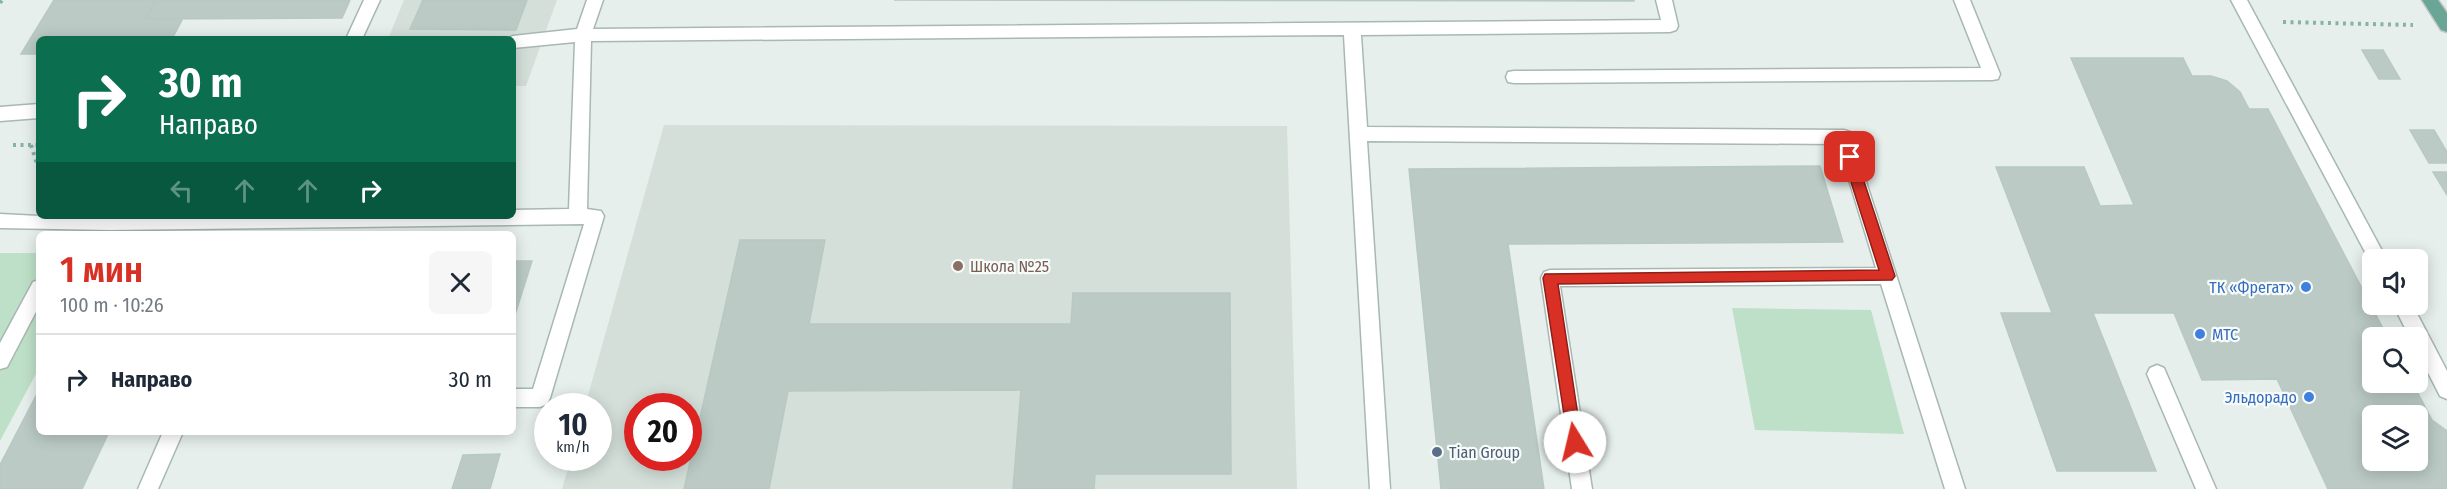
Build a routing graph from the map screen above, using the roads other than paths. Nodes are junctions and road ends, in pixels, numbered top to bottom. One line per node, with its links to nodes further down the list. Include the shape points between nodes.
1 (372, 0): 10 (lane)
2 (595, 0): 9 (lane)
3 (1664, 0): 8 (lane, via 1670,26)
4 (1962, 0): 12 (lane, via 1992,74)
5 (2239, 0): 21 (lane)
6 (2430, 0): 7 (main road)
7 (2447, 26)
8 (1352, 28): 9 (lane); 15 (lane)
9 (583, 35): 11 (lane); 16 (lane)
10 (355, 36)
11 (516, 42)
12 (1514, 77)
13 (36, 111): 14 (lane)
14 (0, 114)
15 (1358, 134): 22 (lane, via 1844,137); 31 (lane)
16 (578, 218): 18 (lane); 28 (lane, via 595,216 540,398)
17 (494, 219): 20 (lane)
18 (516, 219)
19 (0, 221): 20 (lane)
20 (73, 224)
21 (2372, 249)
22 (1888, 276): 32 (lane, via 1550,278); 33 (lane)
23 (36, 294): 25 (lane)
24 (2408, 315): 27 (lane)
25 (0, 361)
26 (2157, 374): 34 (lane)
27 (2447, 390)
28 (516, 398)
29 (172, 435): 30 (lane)
30 (148, 489)
31 (1380, 489)
32 (1582, 489)
33 (1955, 489)
34 (2206, 489)

